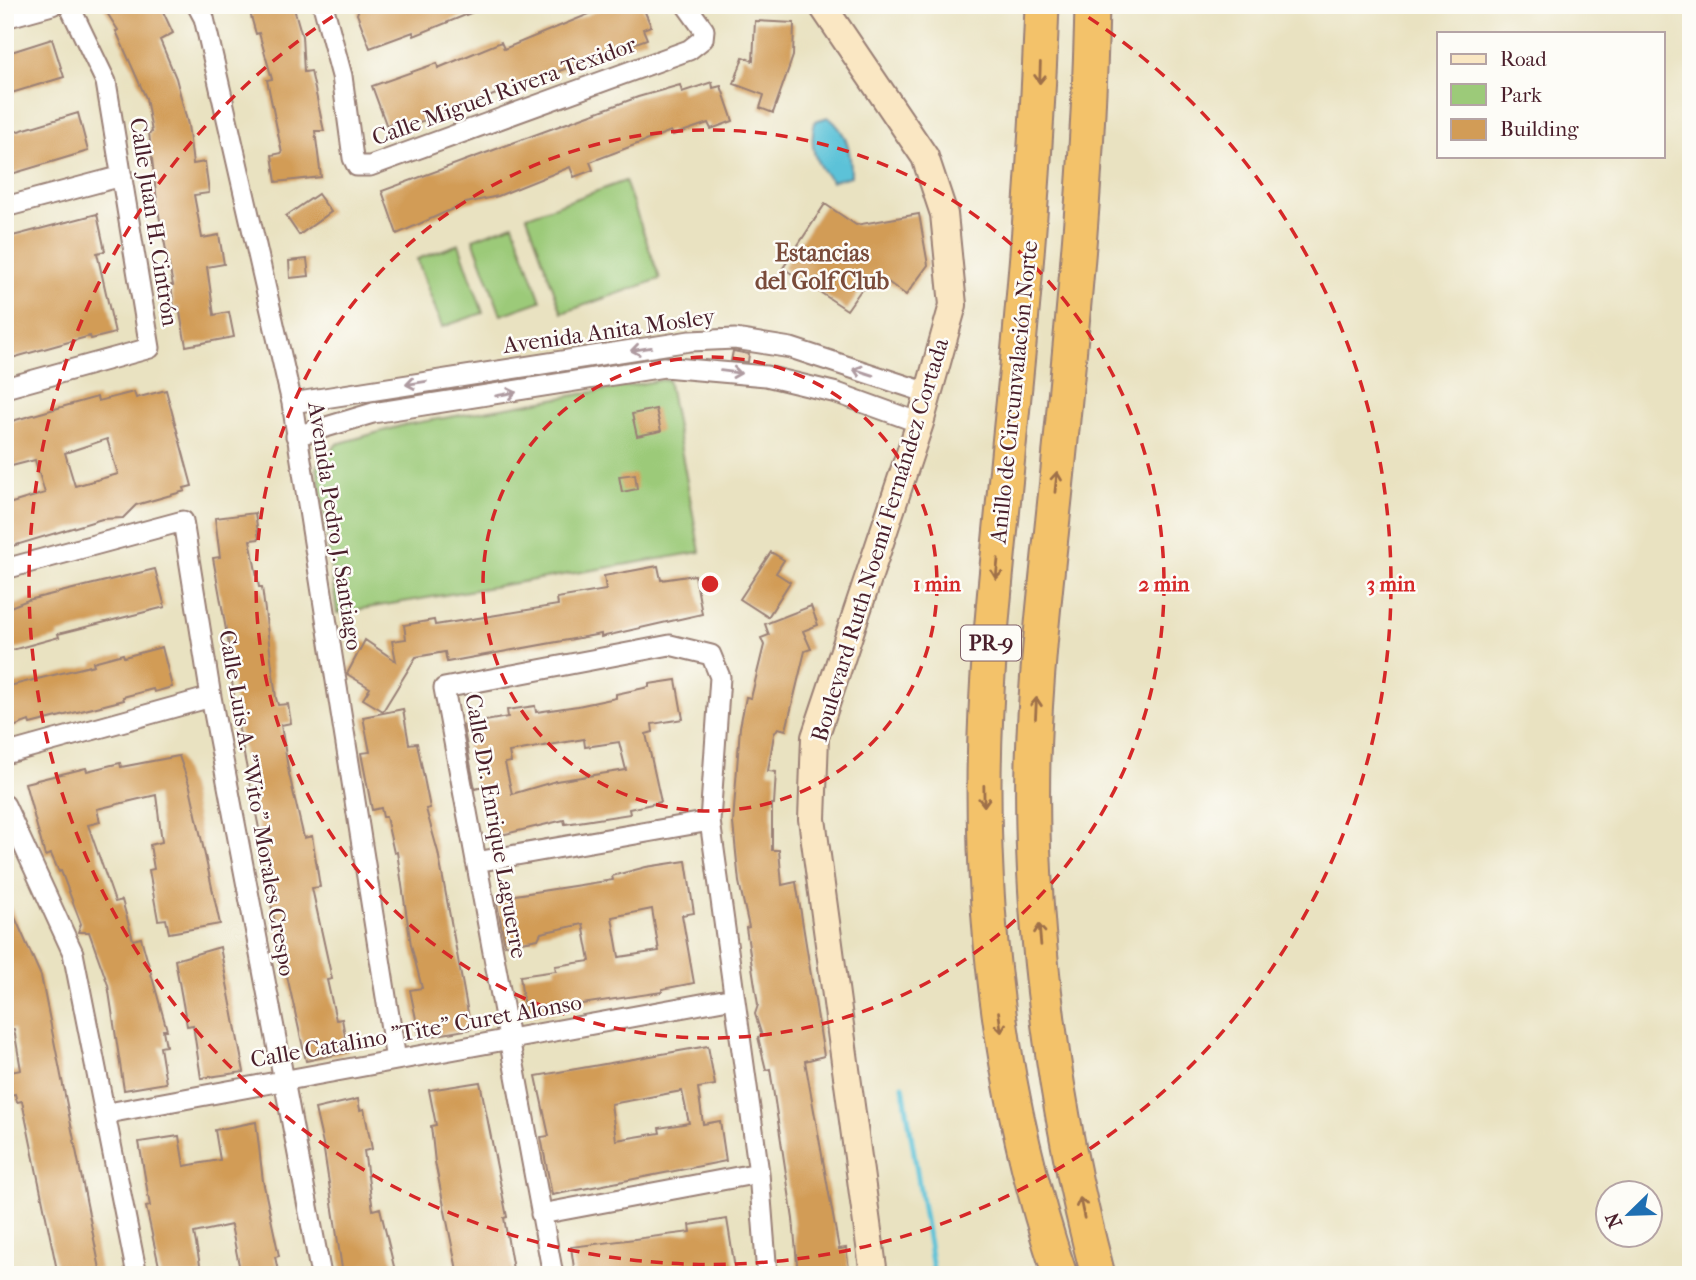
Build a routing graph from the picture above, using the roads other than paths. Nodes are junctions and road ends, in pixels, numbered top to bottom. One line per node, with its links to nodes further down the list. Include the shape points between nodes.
1 (52, 5): 9 (street)
2 (69, 5): 10 (street, Calle Juan H. Cintrón, via 106,82)
3 (197, 5): 14 (street, Avenida Pedro J. Santiago, via 204,19)
4 (323, 5): 5 (street, Calle Miguel Rivera Texidor, via 342,76 357,166 370,166 689,50 704,39 704,30)
5 (686, 5)
6 (822, 5): 13 (street, Boulevard Ruth Noemí Fernández Cortada, via 925,157 944,214 953,305)
7 (1042, 5): 35 (highway, Anillo de Circunvalación Norte / PR-9, one-way to 35, via 1036,152 995,591 984,788 989,931 1004,1050 1032,1190)
8 (1091, 5): 36 (highway, PR-9, one-way to 8, via 1073,1166 1047,998 1037,898 1033,762 1075,284)
9 (5, 18)
10 (122, 176): 11 (street); 12 (street, Calle Juan H. Cintrón, via 150,348)
11 (5, 207)
12 (5, 388)
13 (928, 393): 14 (street, Avenida Anita Mosley, one-way to 14, via 791,348 735,339 690,341); 15 (street, Boulevard Ruth Noemí Fernández Cortada)
14 (292, 402): 16 (street, Avenida Pedro J. Santiago)
15 (920, 423): 16 (street, Avenida Anita Mosley, one-way to 15, via 373,413 664,367 766,376 837,393); 34 (street, Boulevard Ruth Noemí Fernández Cortada, via 815,737 812,819)
16 (296, 436): 25 (street, Avenida Pedro J. Santiago)
17 (5, 569): 18 (street, Calle Luis A. "Wito" Morales Crespo, via 183,521)
18 (211, 697): 19 (street); 26 (street, Calle Luis A. "Wito" Morales Crespo)
19 (5, 754)
20 (5, 805): 27 (street, via 73,953)
21 (710, 821): 22 (street); 22 (street, Calle Dr. Enrique Laguerre, via 720,677 710,655 670,645 444,688); 23 (street, Calle Dr. Enrique Laguerre)
22 (476, 862): 24 (street, Calle Dr. Enrique Laguerre)
23 (734, 998): 24 (street, Calle Catalino "Tite" Curet Alonso); 28 (street, Calle Dr. Enrique Laguerre)
24 (509, 1039): 25 (street, Calle Catalino "Tite" Curet Alonso); 29 (street, Calle Dr. Enrique Laguerre)
25 (396, 1060): 26 (street, Calle Catalino "Tite" Curet Alonso)
26 (283, 1081): 27 (street, Calle Catalino "Tite" Curet Alonso); 31 (street, Calle Luis A. "Wito" Morales Crespo)
27 (107, 1114): 30 (street)
28 (759, 1173): 29 (street); 33 (street, Calle Dr. Enrique Laguerre)
29 (541, 1214): 32 (street, Calle Dr. Enrique Laguerre)
30 (137, 1275)
31 (321, 1275)
32 (554, 1275)
33 (767, 1275)
34 (874, 1275)
35 (1060, 1275)
36 (1098, 1275)

